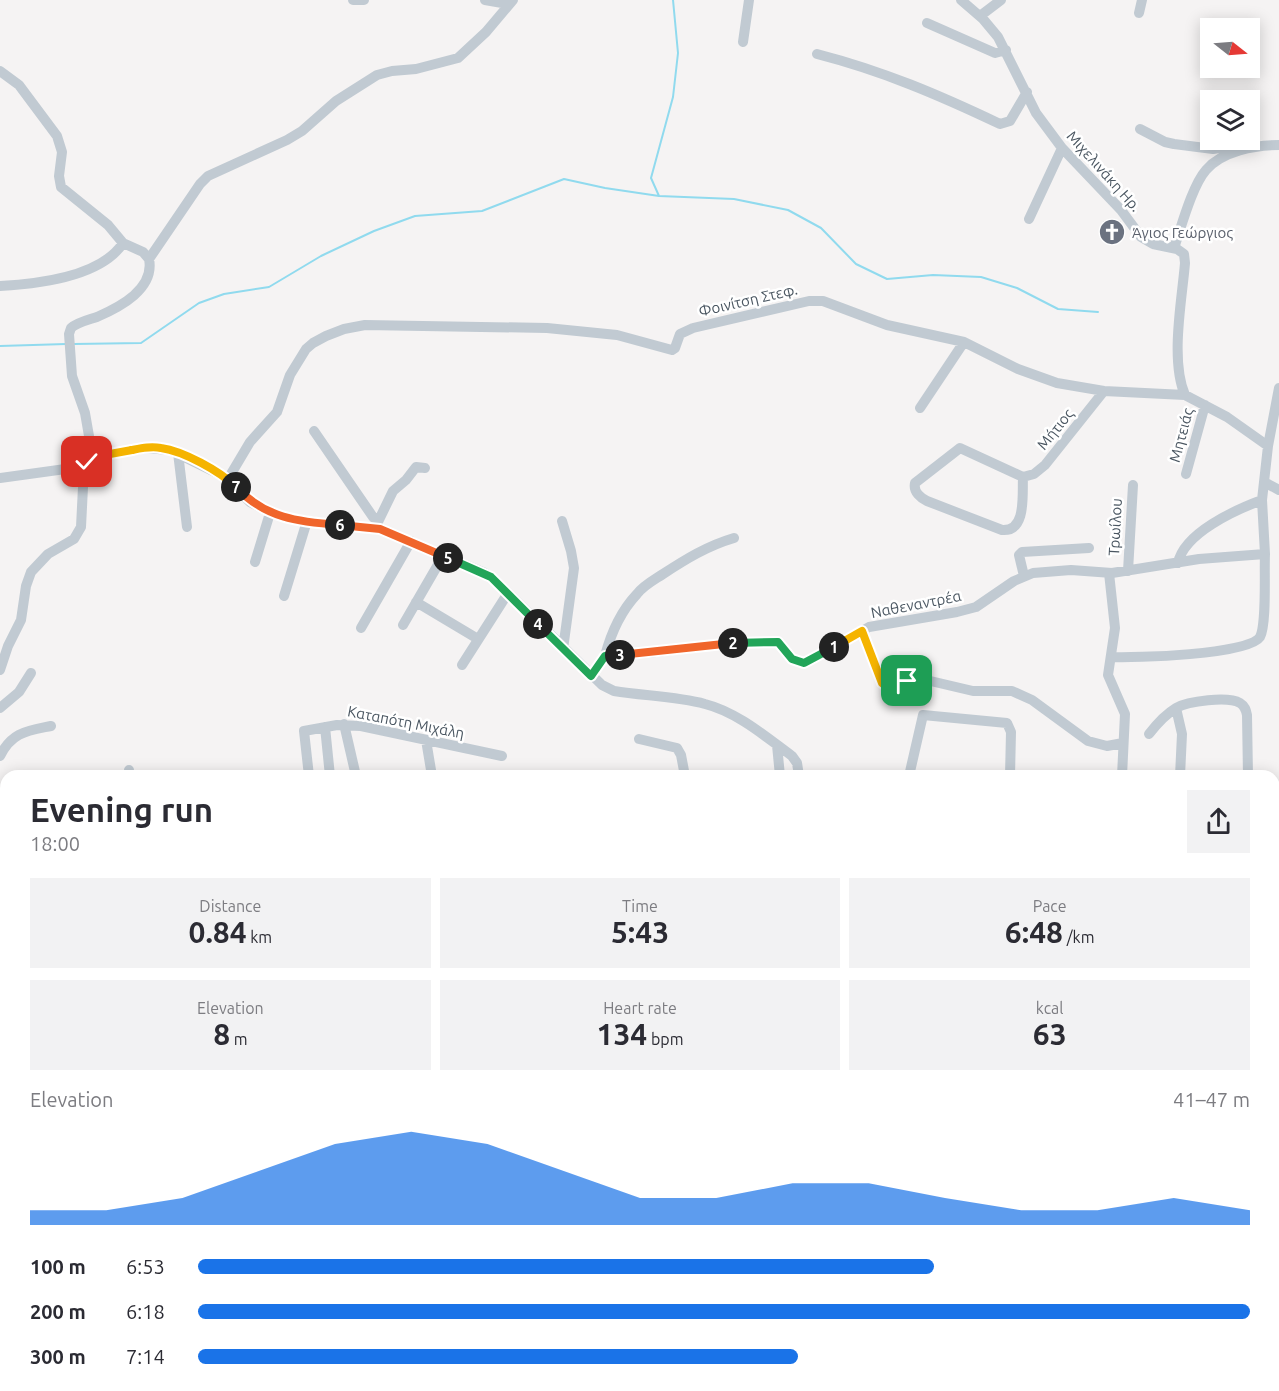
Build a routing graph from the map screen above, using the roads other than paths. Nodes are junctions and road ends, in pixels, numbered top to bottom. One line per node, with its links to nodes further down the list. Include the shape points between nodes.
1 (353, 0): 2 (street)
2 (364, 0)
3 (484, 0): 8 (street)
4 (748, 0): 12 (street)
5 (961, 0): 10 (street, Μιχελινάκη Ηρ.)
6 (1001, 0): 10 (street)
7 (1142, 0): 9 (street)
8 (511, 2): 26 (street, via 458,58 378,75 330,105 294,136 208,176)
9 (1139, 13)
10 (980, 16): 13 (street, Μιχελινάκη Ηρ.)
11 (927, 23): 13 (street, via 992,52)
12 (743, 42)
13 (1006, 50): 16 (street, Μιχελινάκη Ηρ.)
14 (817, 54): 16 (street, via 894,77 1000,124 1010,121)
15 (0, 71): 24 (street, via 23,90 57,136 62,153 61,187 108,225)
16 (1026, 92): 21 (street, Μιχελινάκη Ηρ.)
17 (1140, 129): 19 (street, via 1165,142)
18 (1279, 145): 20 (street)
19 (1200, 147)
20 (1260, 147)
21 (1062, 148): 23 (street); 25 (street, Μιχελινάκη Ηρ., via 1141,237)
22 (1247, 150): 25 (street, via 1231,154 1206,170)
23 (1029, 219)
24 (123, 243): 26 (street); 27 (street, via 107,259 78,273 39,283)
25 (1174, 248): 31 (street, via 1185,256 1178,344)
26 (149, 259): 37 (street, via 148,275 136,293 75,325 69,334 72,380 89,436)
27 (0, 286)
28 (964, 342): 30 (street, Φοινίτση Στεφ., via 1032,374); 33 (street); 42 (street, Φοινίτση Στεφ., via 891,326 816,300 693,328 679,335 672,350 617,335 547,327 354,327 320,338 306,349 277,412 250,442)
29 (1279, 388): 35 (street)
30 (1104, 392): 31 (street, Φοινίτση Στεφ.); 40 (street, Μήτιος, via 1045,465)
31 (1185, 395): 32 (street, Φοινίτση Στεφ.)
32 (1205, 405): 35 (street, Φοινίτση Στεφ.); 39 (street, Μητειάς)
33 (920, 408)
34 (314, 431): 50 (street)
35 (1268, 446): 43 (street)
36 (178, 453): 37 (street, via 149,447); 42 (street); 51 (street)
37 (87, 462): 41 (street); 73 (street, via 80,532 44,558 32,572 21,620)
38 (425, 468): 50 (street, via 416,467 394,489)
39 (1186, 474)
40 (1023, 477): 40 (street, via 960,448 914,487 925,500 1008,530 1022,513)
41 (0, 478)
42 (228, 479): 47 (street, via 250,502)
43 (1264, 482): 45 (street); 46 (street)
44 (1132, 485): 59 (street, Τρωίλου)
45 (1279, 490)
46 (1262, 500): 55 (street); 58 (street, via 1198,534 1181,553)
47 (270, 513): 48 (street); 57 (street)
48 (307, 521): 50 (street); 63 (street)
49 (562, 521): 69 (street, via 574,568)
50 (377, 525): 53 (street)
51 (187, 527)
52 (734, 538): 70 (street, via 698,551 641,589 620,619)
53 (411, 541): 56 (street); 66 (street)
54 (1089, 548): 61 (street, via 1022,552 1019,555)
55 (1265, 554): 58 (street, Ναθεναντρέα); 71 (street, via 1263,623 1257,640 1232,648 1173,656)
56 (443, 556): 62 (street, via 489,576); 64 (street)
57 (255, 562)
58 (1178, 563): 59 (street, Ναθεναντρέα)
59 (1128, 571): 60 (street, Ναθεναντρέα)
60 (1109, 573): 61 (street, Ναθεναντρέα, via 1060,570); 71 (street, Τρωίλου, via 1115,628)
61 (1024, 576): 67 (street, Ναθεναντρέα, via 972,608)
62 (508, 593): 68 (street); 69 (street)
63 (284, 596)
64 (416, 602): 65 (street); 68 (street)
65 (403, 625)
66 (362, 628)
67 (862, 631): 70 (street, Ναθεναντρέα, via 804,663 792,659 780,643 771,642); 84 (street, via 885,686 925,679 973,691 1012,692 1032,700 1090,742 1107,746)
68 (478, 639): 72 (street)
69 (563, 649): 75 (street)
70 (605, 656): 75 (street)
71 (1111, 657): 84 (street, Τρωίλου, via 1109,679 1125,714)
72 (462, 665)
73 (0, 670)
74 (31, 673): 76 (street, via 19,692)
75 (591, 676): 85 (street, via 614,691 711,706)
76 (0, 708)
77 (1176, 708): 81 (street); 81 (street, via 1152,730); 99 (street, via 1199,701 1232,701 1242,705 1247,715)
78 (344, 724): 80 (street, Καταπότη Μιχάλη); 83 (street, Καταπότη Μιχάλη); 90 (street)
79 (51, 726): 86 (street, via 14,737)
80 (325, 727): 88 (street, Καταπότη Μιχάλη, via 304,731); 89 (street)
81 (1181, 727): 98 (street)
82 (639, 739): 92 (street, via 677,748)
83 (426, 740): 87 (street, Καταπότη Μιχάλη); 91 (street)
84 (1123, 743): 97 (street, Τρωίλου)
85 (777, 746): 93 (street); 94 (street, via 794,758)
86 (0, 756)
87 (502, 756)
88 (308, 770)
89 (329, 770)
90 (356, 770)
91 (431, 770)
92 (684, 770)
93 (779, 770)
94 (797, 770)
95 (910, 770): 96 (street, via 923,715 1005,722 1011,732)
96 (1010, 770)
97 (1122, 770)
98 (1180, 770)
99 (1248, 770)

